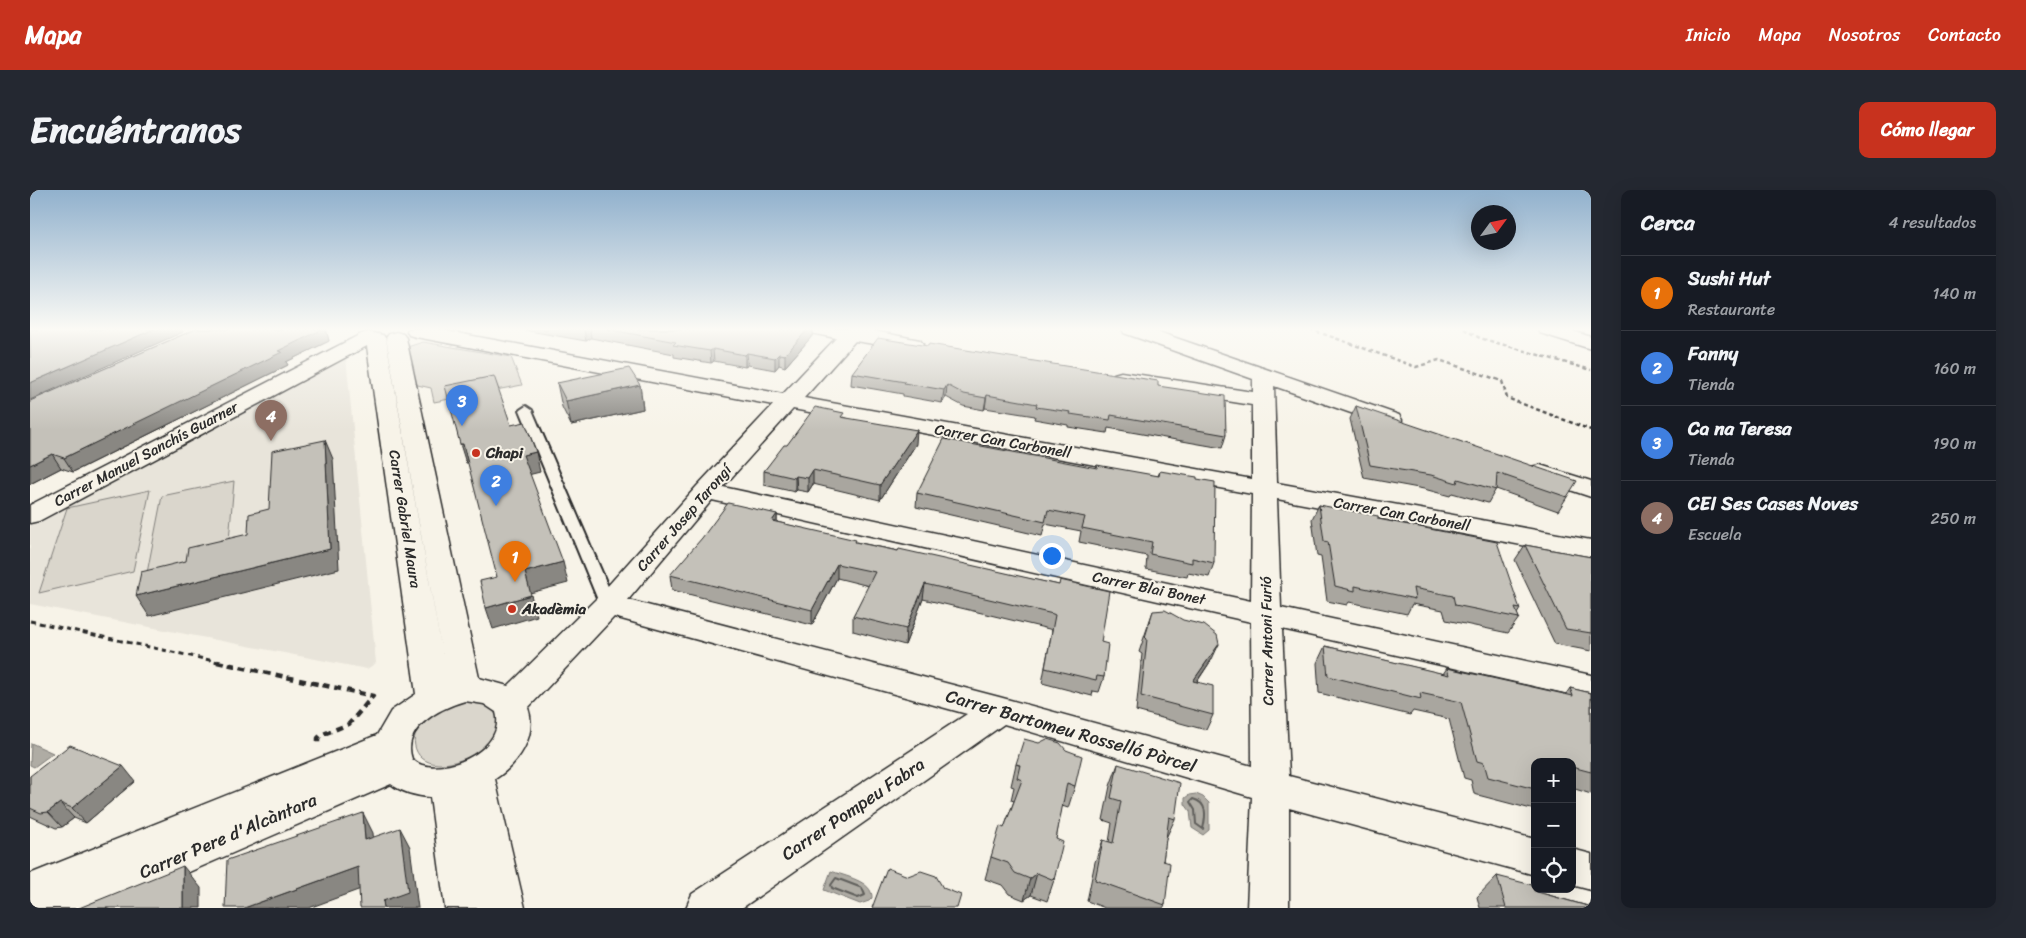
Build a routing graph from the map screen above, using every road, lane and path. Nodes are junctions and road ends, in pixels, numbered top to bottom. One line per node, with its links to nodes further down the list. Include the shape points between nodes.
1 (332, 363): 23 (main road, Carrer Manuel Sanchís Guarner)
2 (392, 363): 31 (main road, Carrer Gabriel Maura)
3 (395, 363): 30 (main road, Carrer Gabriel Maura)
4 (569, 363): 15 (main road, Carrer Can Carbonell)
5 (615, 363): 15 (main road)
6 (825, 363): 15 (main road, Carrer Josep Tarongí)
7 (1207, 363): 14 (main road)
8 (1403, 363): 9 (path, via 1416,367)
9 (1431, 363)
10 (1448, 363): 18 (path, via 1502,380 1508,398)
11 (1565, 363): 12 (path)
12 (1591, 370)
13 (1106, 375): 14 (main road)
14 (1263, 387): 17 (main road); 20 (main road, Carrer Antoni Furió)
15 (793, 398): 20 (main road, Carrer Can Carbonell); 22 (main road, Carrer Josep Tarongí)
16 (526, 410): 26 (lane)
17 (1409, 426)
18 (1591, 430)
19 (1518, 464): 21 (main road)
20 (1264, 483): 24 (main road); 25 (main road, Carrer Can Carbonell); 27 (main road, Carrer Antoni Furió)
21 (1591, 489)
22 (706, 491): 26 (main road, Carrer Josep Tarongí); 27 (main road, Carrer Blai Bonet)
23 (30, 515)
24 (1591, 537)
25 (1591, 549)
26 (608, 605): 32 (main road, Carrer Josep Tarongí); 33 (main road, Carrer Bartomeu Rosselló Pòrcel)
27 (1266, 614): 29 (main road, Carrer Blai Bonet); 37 (main road, Carrer Antoni Furió)
28 (30, 621): 34 (path, via 373,696)
29 (1591, 687)
30 (465, 689): 31 (main road); 32 (main road, via 499,695)
31 (433, 699): 35 (main road, via 408,716 399,728)
32 (510, 705): 36 (main road, via 515,716 508,743 489,764)
33 (999, 710): 37 (main road, Carrer Bartomeu Rosselló Pòrcel); 45 (main road, Carrer Pompeu Fabra)
34 (349, 724)
35 (395, 754): 36 (main road, via 400,770 412,778 427,782); 41 (main road); 42 (main road, Carrer Pere d'Alcàntara)
36 (460, 777): 43 (main road); 44 (main road)
37 (1271, 787): 38 (main road, Carrer Bartomeu Rosselló Pòrcel); 46 (main road, Carrer Antoni Furió)
38 (1531, 856)
39 (1576, 868): 40 (main road)
40 (1591, 872)
41 (30, 893)
42 (58, 908)
43 (466, 908)
44 (504, 908)
45 (707, 908)
46 (1268, 908)

